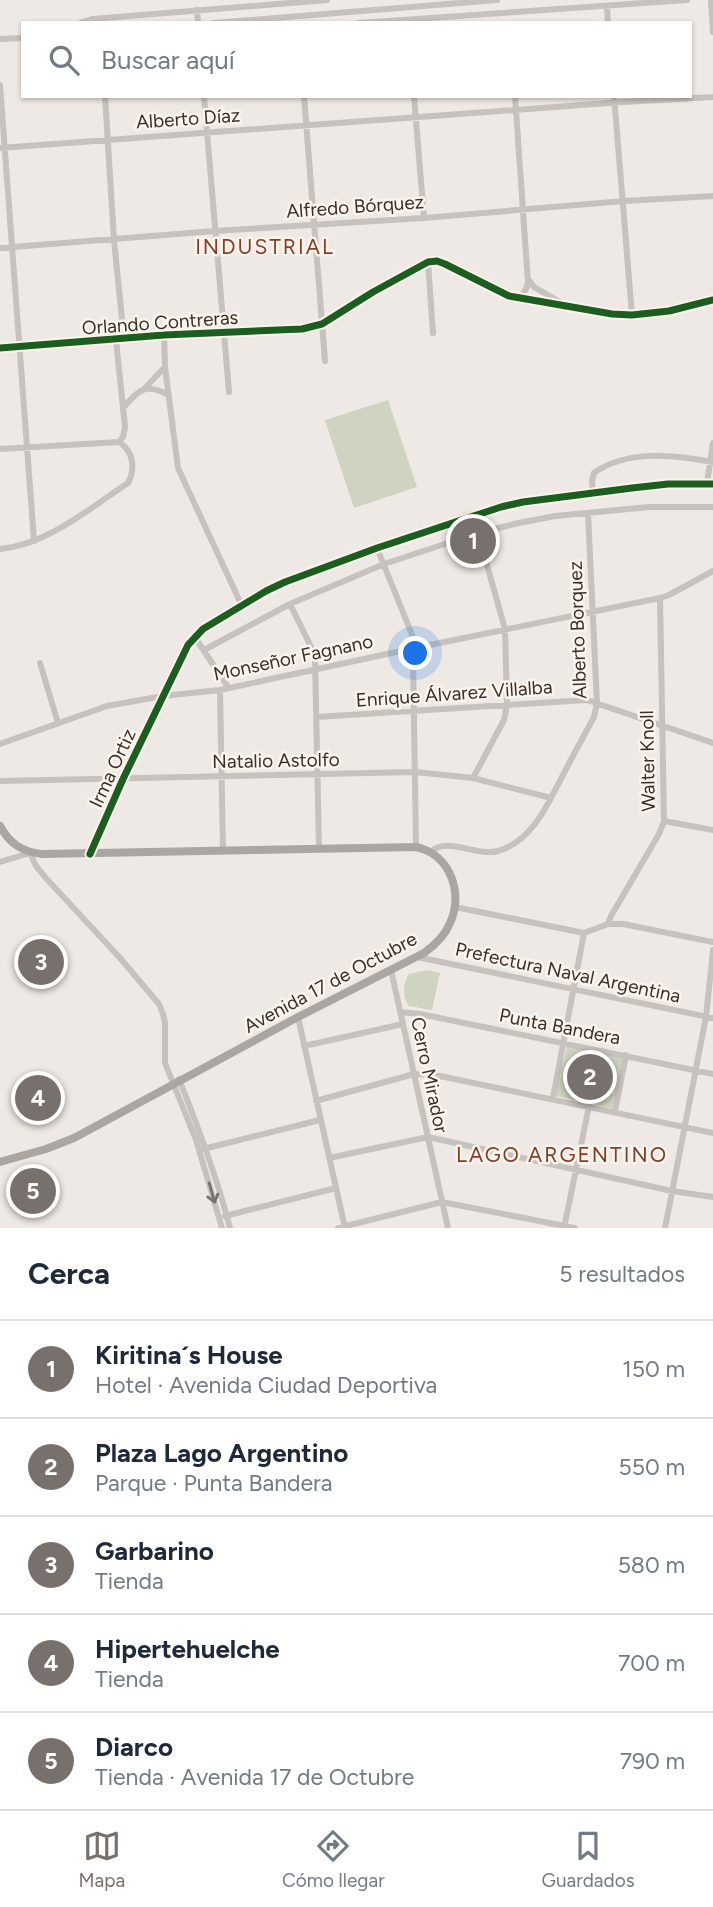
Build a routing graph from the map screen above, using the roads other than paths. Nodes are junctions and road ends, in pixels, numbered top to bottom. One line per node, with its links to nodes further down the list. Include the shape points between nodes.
1 (327, 0): 8 (street)
2 (497, 0): 12 (street)
3 (562, 0): 7 (street)
4 (687, 0): 6 (street)
5 (711, 0): 16 (street)
6 (607, 6): 7 (street); 15 (street)
7 (562, 9): 9 (street)
8 (197, 10): 10 (street); 11 (street)
9 (509, 12): 13 (street); 14 (street)
10 (86, 21)
11 (198, 21)
12 (239, 21)
13 (409, 21)
14 (510, 21)
15 (608, 21)
16 (713, 32)
17 (21, 38): 18 (street)
18 (0, 39)
19 (0, 85): 34 (street)
20 (692, 97): 21 (street, Alberto Díaz)
21 (713, 97)
22 (105, 98): 33 (street)
23 (204, 98): 32 (street)
24 (304, 98): 31 (street)
25 (414, 98): 30 (street)
26 (515, 98): 29 (street)
27 (664, 98): 28 (street, Alberto Díaz)
28 (615, 99): 29 (street, Alberto Díaz); 36 (street)
29 (516, 110): 30 (street, Alberto Díaz); 37 (street)
30 (416, 118): 31 (street, Alberto Díaz); 38 (street)
31 (306, 126): 32 (street, Alberto Díaz); 39 (street)
32 (207, 133): 33 (street, Alberto Díaz); 40 (street)
33 (107, 139): 34 (street, Alberto Díaz); 41 (street)
34 (3, 148): 42 (street)
35 (713, 195): 36 (street, Alfredo Bórquez)
36 (624, 201): 37 (street, Alfredo Bórquez); 49 (street)
37 (523, 209): 38 (street, Alfredo Bórquez); 45 (street)
38 (424, 218): 39 (street, Alfredo Bórquez)
39 (314, 225): 40 (street, Alfredo Bórquez); 50 (street)
40 (215, 231): 41 (street, Alfredo Bórquez); 52 (street)
41 (114, 240): 42 (street, Alfredo Bórquez); 54 (street)
42 (11, 247): 43 (street, Alfredo Bórquez); 55 (street)
43 (0, 248)
44 (428, 262): 46 (street, via 445,264); 50 (street); 51 (street)
45 (527, 279): 46 (street); 48 (street)
46 (520, 298): 48 (street)
47 (713, 300): 49 (street)
48 (565, 305): 49 (street)
49 (632, 314)
50 (321, 324): 52 (street, Orlando Contreras); 57 (street)
51 (433, 332)
52 (224, 333): 53 (street, Orlando Contreras); 60 (street)
53 (164, 335): 54 (street, Orlando Contreras); 58 (street)
54 (120, 340): 55 (street, Orlando Contreras); 62 (street)
55 (19, 346): 56 (street, Orlando Contreras); 65 (street)
56 (0, 348)
57 (325, 361)
58 (164, 368): 59 (street); 61 (street)
59 (144, 389): 61 (street, via 156,388); 62 (street)
60 (229, 392)
61 (168, 395): 80 (street, via 178,468)
62 (123, 408): 63 (street, via 125,432)
63 (119, 442): 65 (street); 73 (street, via 129,450 133,469 128,483)
64 (713, 443): 67 (street)
65 (26, 447): 66 (street); 73 (street)
66 (0, 449)
67 (712, 461): 68 (street); 69 (street, via 675,456 624,459 594,473)
68 (710, 483): 69 (street)
69 (593, 493): 74 (street, via 501,507)
70 (713, 507): 71 (street)
71 (588, 513): 72 (street); 81 (street, Alberto Borquez)
72 (478, 533): 76 (street); 82 (street)
73 (34, 541): 75 (street)
74 (377, 548): 76 (street); 80 (street, via 285,582)
75 (0, 549)
76 (384, 564): 79 (street); 84 (street)
77 (713, 570): 78 (street, Monseñor Fagnano)
78 (660, 598): 81 (street, Monseñor Fagnano); 96 (street, Walter Knoll)
79 (290, 604): 85 (street); 87 (street, via 314,653)
80 (242, 606): 83 (street)
81 (594, 611): 82 (street, Monseñor Fagnano); 91 (street, Alberto Borquez)
82 (505, 629): 84 (street, Monseñor Fagnano); 92 (street)
83 (194, 636): 85 (street); 90 (street, Irma Ortiz)
84 (415, 648): 87 (street, Monseñor Fagnano); 93 (street)
85 (204, 650): 88 (street)
86 (40, 663): 95 (street)
87 (315, 669): 88 (street, Monseñor Fagnano); 94 (street)
88 (228, 687): 89 (street, Monseñor Fagnano)
89 (219, 690): 90 (street, Monseñor Fagnano); 101 (street)
90 (163, 696): 95 (street, Monseñor Fagnano, via 107,706); 103 (street, Irma Ortiz)
91 (597, 703): 92 (street, Enrique Álvarez Villalba); 96 (street, Enrique Álvarez Villalba); 105 (street, Alberto Borquez)
92 (507, 705): 93 (street, Enrique Álvarez Villalba); 102 (street)
93 (415, 712): 94 (street, Enrique Álvarez Villalba); 99 (street)
94 (317, 716): 100 (street)
95 (58, 723): 98 (street, Monseñor Fagnano)
96 (662, 726): 97 (street, Enrique Álvarez Villalba); 106 (street, Walter Knoll)
97 (713, 743)
98 (0, 744)
99 (415, 772): 100 (street, Natalio Astolfo); 102 (street, Natalio Astolfo); 109 (street)
100 (317, 774): 101 (street, Natalio Astolfo); 110 (street)
101 (221, 777): 103 (street, Natalio Astolfo); 111 (street)
102 (473, 778): 105 (street, Natalio Astolfo)
103 (123, 779): 104 (street, Natalio Astolfo); 114 (street, Irma Ortiz)
104 (0, 782)
105 (551, 797): 112 (street, Alberto Borquez, via 532,828 505,848 485,852 442,845)
106 (664, 821): 108 (street); 117 (street, Walter Knoll)
107 (0, 826): 113 (main road, via 13,844)
108 (713, 830)
109 (416, 847): 110 (main road); 112 (main road)
110 (319, 848): 111 (main road)
111 (223, 850): 114 (main road)
112 (431, 852): 116 (main road, via 450,873)
113 (30, 853): 114 (main road); 115 (street); 134 (street, via 45,877 159,1004 165,1023 164,1063)
114 (90, 854)
115 (0, 862)
116 (455, 907): 118 (street); 121 (main road, Avenida 17 de Octubre, via 444,934)
117 (608, 924): 118 (street); 119 (street)
118 (583, 933): 123 (street)
119 (713, 942)
120 (713, 950): 126 (street)
121 (417, 957): 122 (main road, Avenida 17 de Octubre); 123 (street, Prefectura Naval Argentina)
122 (391, 971): 124 (street, Cerro Mirador); 125 (main road, Avenida 17 de Octubre)
123 (573, 989): 126 (street, Prefectura Naval Argentina); 128 (street)
124 (400, 1012): 127 (street, Cerro Mirador); 128 (street, Punta Bandera)
125 (298, 1017): 129 (street); 134 (main road, Avenida 17 de Octubre)
126 (709, 1018): 131 (street)
127 (402, 1024): 129 (street); 132 (street, Cerro Mirador)
128 (564, 1042): 130 (street, Punta Bandera); 135 (street)
129 (304, 1046): 136 (street)
130 (626, 1055): 131 (street, Punta Bandera); 138 (street)
131 (695, 1070): 133 (street, Punta Bandera); 140 (street)
132 (414, 1074): 135 (street); 136 (street); 142 (street, Cerro Mirador)
133 (713, 1074)
134 (176, 1081): 143 (street); 145 (main road, Avenida 17 de Octubre, via 64,1142)
135 (553, 1098): 137 (street)
136 (316, 1101): 139 (street)
137 (589, 1106): 138 (street); 146 (street)
138 (615, 1111): 140 (street)
139 (320, 1120): 143 (street); 144 (street)
140 (684, 1127): 141 (street); 148 (street)
141 (713, 1133)
142 (428, 1138): 144 (street); 146 (street); 150 (street, Cerro Mirador)
143 (203, 1149): 151 (street); 152 (street, one-way to 152)
144 (329, 1158): 147 (street)
145 (0, 1160)
146 (576, 1170): 148 (street); 154 (street)
147 (336, 1188): 151 (street); 153 (street)
148 (672, 1191): 149 (street); 159 (street)
149 (713, 1198)
150 (442, 1202): 153 (street); 154 (street); 157 (street, Cerro Mirador)
151 (227, 1216): 152 (street); 156 (street)
152 (218, 1217): 155 (street)
153 (342, 1227)
154 (564, 1227): 158 (street)
155 (222, 1228)
156 (230, 1228)
157 (448, 1228)
158 (575, 1228)
159 (665, 1228)

